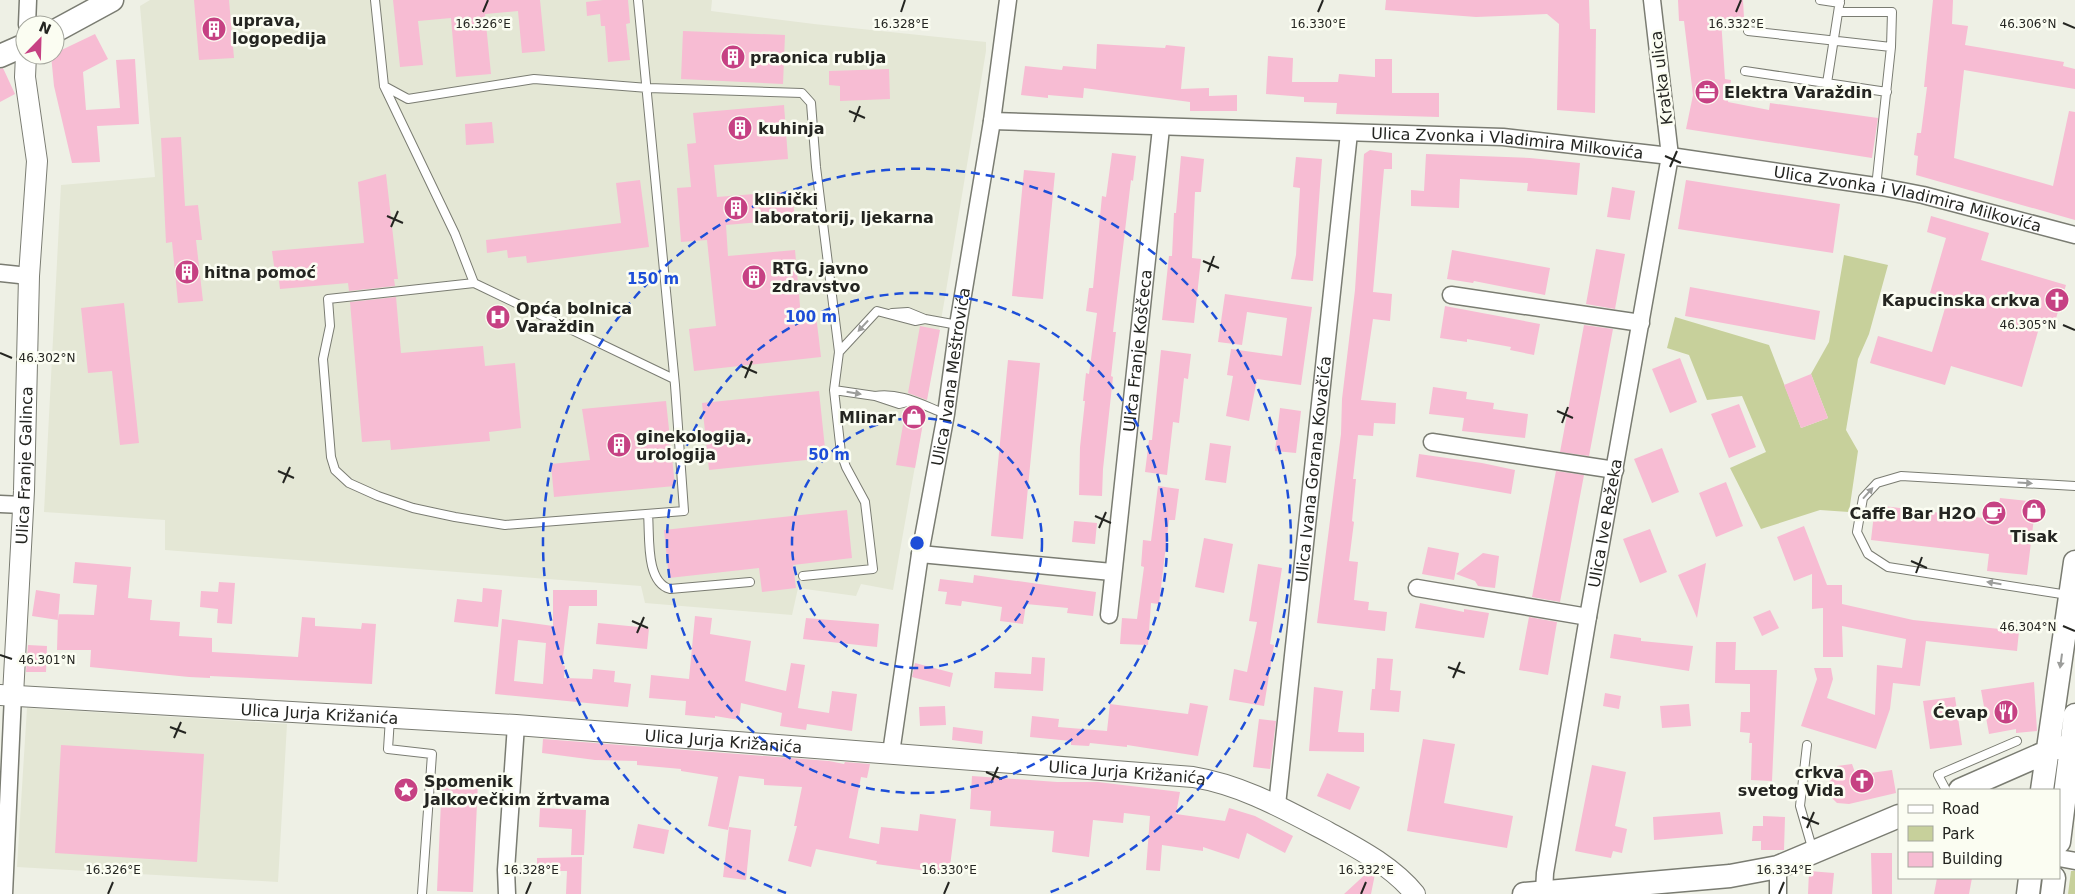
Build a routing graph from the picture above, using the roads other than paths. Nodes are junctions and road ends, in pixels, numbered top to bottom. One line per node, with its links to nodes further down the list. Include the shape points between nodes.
1 (28, 0): 10 (street)
2 (112, 0): 11 (main road)
3 (375, 0): 20 (lane)
4 (638, 0): 21 (lane)
5 (1008, 0): 23 (street, Ulica Ivana Meštrovića)
6 (1652, 0): 26 (street, Kratka ulica)
7 (1820, 0): 8 (lane)
8 (1840, 2): 9 (lane)
9 (1840, 12): 13 (lane); 14 (lane, via 1892,12)
10 (27, 15)
11 (65, 26)
12 (1748, 31): 13 (lane)
13 (1835, 42): 14 (lane); 19 (lane)
14 (1891, 47): 22 (lane)
15 (15, 49): 16 (main road)
16 (0, 56)
17 (26, 65): 30 (street, Ulica Franje Galinca, via 36,161)
18 (1745, 71): 19 (lane)
19 (1827, 83): 22 (lane)
20 (384, 86): 21 (lane, via 408,99 534,79); 31 (lane, via 455,234)
21 (648, 88): 35 (lane, via 802,93 811,103); 36 (lane)
22 (1887, 92): 27 (lane)
23 (992, 121): 24 (street, Ulica Zvonka i Vladimira Milkovića); 34 (street, Ulica Ivana Meštrovića)
24 (1161, 128): 25 (street, Ulica Zvonka i Vladimira Milkovića); 47 (street, Ulica Franje Koščeca)
25 (1349, 133): 26 (street, Ulica Zvonka i Vladimira Milkovića, via 1503,137); 66 (street, Ulica Ivana Gorana Kovačića)
26 (1670, 156): 27 (street, Ulica Zvonka i Vladimira Milkovića); 33 (street, Ulica Ive Režeka)
27 (1876, 187): 28 (street, Ulica Zvonka i Vladimira Milkovića, via 1923,194)
28 (2075, 235)
29 (0, 274): 30 (street)
30 (29, 276): 43 (street, Ulica Franje Galinca)
31 (474, 283): 36 (lane); 44 (lane, via 328,299 330,326 323,359 331,458 335,470 349,482 413,508 505,525)
32 (1451, 295): 33 (street)
33 (1641, 323): 40 (street, Ulica Ive Režeka)
34 (958, 325): 35 (lane, one-way to 35, via 916,313 877,311); 38 (street, Ulica Ivana Meštrovića)
35 (839, 352): 37 (lane)
36 (674, 379): 44 (lane, via 684,511)
37 (834, 390): 38 (lane, one-way to 38, via 875,396 899,404 911,401); 48 (lane, via 843,461 865,502 873,568)
38 (946, 414): 45 (street, Ulica Ivana Meštrovića)
39 (1432, 442): 40 (street)
40 (1615, 470): 53 (street, Ulica Ive Režeka)
41 (2075, 486): 51 (lane, one-way to 41, via 1888,567 1868,554 1857,532 1863,498 1877,483 1901,476)
42 (0, 504): 43 (street)
43 (23, 505): 54 (street, Ulica Franje Galinca)
44 (648, 514): 49 (lane, via 653,571 664,587)
45 (920, 554): 47 (street); 61 (street, Ulica Ivana Meštrovića)
46 (2075, 562): 51 (main road)
47 (1112, 572): 52 (street, Ulica Franje Koščeca)
48 (803, 576)
49 (750, 582)
50 (1418, 588): 53 (street)
51 (2073, 596): 62 (main road, one-way to 62)
52 (1109, 615)
53 (1588, 618): 75 (street, Ulica Ive Režeka, via 1545,873)
54 (6, 695): 56 (street, Ulica Jurja Križanića); 76 (street)
55 (2075, 715): 58 (main road)
56 (390, 718): 57 (street, Ulica Jurja Križanića); 77 (lane, via 388,749 432,754)
57 (516, 725): 61 (street, Ulica Jurja Križanića); 78 (street)
58 (2073, 739): 62 (main road); 68 (main road)
59 (2017, 742): 63 (lane, via 1938,775)
60 (1807, 745): 69 (lane, via 1800,806)
61 (891, 752): 66 (street, Ulica Jurja Križanića, via 1193,777 1238,788)
62 (2047, 752): 64 (main road); 65 (main road)
63 (1945, 789)
64 (1962, 789)
65 (2042, 789)
66 (1277, 805): 79 (street, Ulica Jurja Križanića, via 1366,854 1398,876)
67 (1898, 816): 69 (main road)
68 (2060, 835)
69 (1813, 852): 72 (main road)
70 (2060, 858): 71 (street)
71 (2075, 861)
72 (1778, 867): 75 (main road, via 1730,876); 80 (street)
73 (2030, 879): 81 (main road)
74 (2054, 879): 82 (main road)
75 (1534, 893)
76 (4, 894)
77 (422, 894)
78 (507, 894)
79 (1415, 894)
80 (1778, 894)
81 (2028, 894)
82 (2052, 894)

